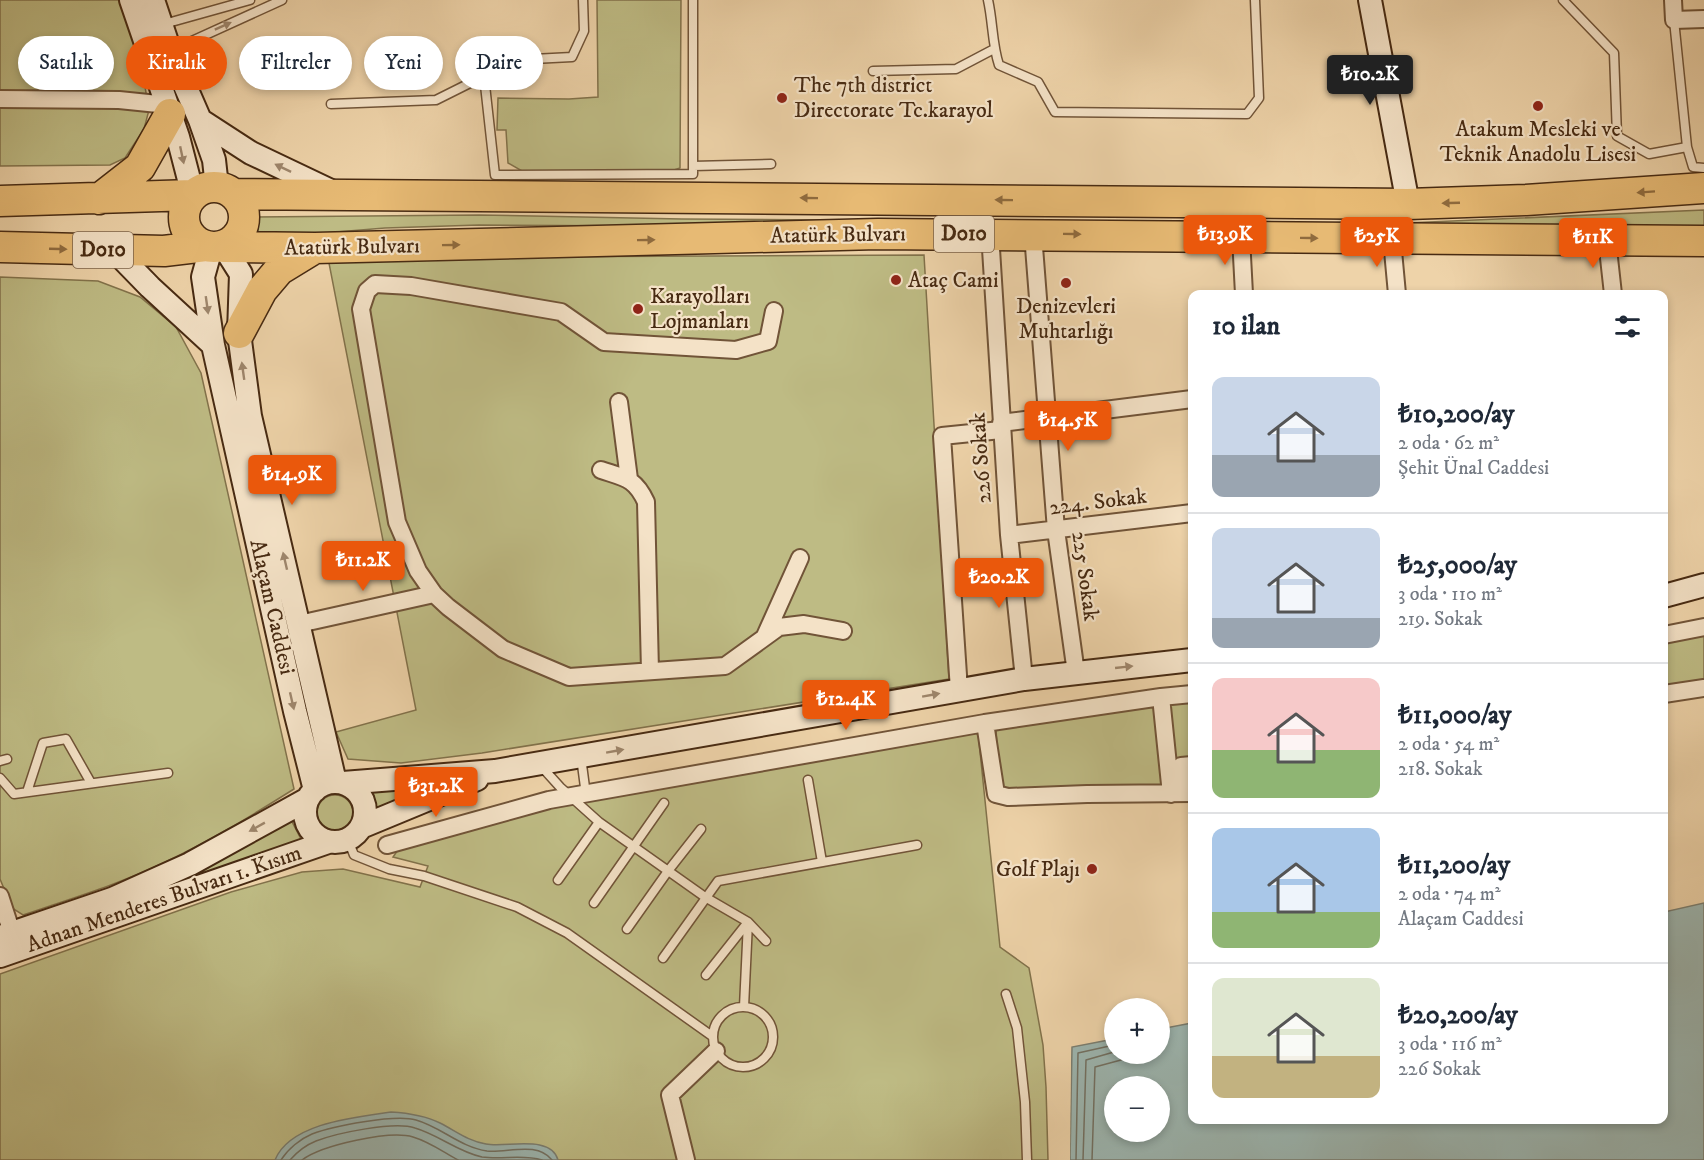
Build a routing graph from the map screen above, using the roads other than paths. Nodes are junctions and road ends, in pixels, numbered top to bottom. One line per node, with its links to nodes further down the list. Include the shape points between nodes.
1 (130, 0): 25 (main road)
2 (153, 0): 14 (main road)
3 (250, 0): 14 (lane)
4 (282, 0): 16 (lane, one-way to 4)
5 (583, 0): 18 (lane, via 584,31 572,57)
6 (693, 0): 29 (lane)
7 (988, 0): 17 (lane)
8 (1255, 0): 17 (lane, via 1259,98 1248,114 1056,112 1038,82 999,65)
9 (1370, 0): 36 (main road)
10 (1563, 0): 27 (lane, via 1614,53 1617,136 1649,154)
11 (1673, 0): 13 (street)
12 (1704, 19): 13 (street)
13 (1674, 20): 27 (lane)
14 (161, 25): 15 (main road)
15 (165, 36)
16 (203, 36)
17 (994, 49): 19 (lane, via 956,69)
18 (543, 58)
19 (873, 71)
20 (187, 90): 26 (main road)
21 (455, 90): 24 (lane, via 436,100)
22 (486, 90): 29 (lane, via 495,175 693,174)
23 (0, 99): 25 (street, via 118,100)
24 (331, 104)
25 (169, 110): 32 (main road, one-way to 32); 34 (highway, via 140,166)
26 (200, 120): 32 (main road, via 214,160); 33 (main road, one-way to 26, via 250,153)
27 (1687, 147): 30 (lane, via 1693,167)
28 (771, 164): 29 (lane)
29 (693, 166)
30 (1704, 168)
31 (1704, 188): 36 (highway, Atatürk Bulvarı / D010, one-way to 36)
32 (214, 192): 33 (highway, Atatürk Bulvarı / D010); 34 (highway, Atatürk Bulvarı / D010); 44 (highway, via 239,201 244,218 238,235); 44 (highway, via 187,202 184,211 185,229 197,243)
33 (336, 194): 36 (highway, Atatürk Bulvarı / D010, one-way to 33)
34 (99, 199): 35 (highway, Atatürk Bulvarı / D010)
35 (0, 201)
36 (1408, 204)
37 (990, 233): 38 (highway, Atatürk Bulvarı / D010); 45 (highway, Atatürk Bulvarı / D010, one-way to 37); 55 (street, 226 Sokak)
38 (1033, 234): 39 (highway, Atatürk Bulvarı / D010, one-way to 39); 54 (street, 225 Sokak)
39 (1241, 237): 40 (highway, Atatürk Bulvarı / D010, one-way to 40); 47 (street)
40 (1392, 240): 41 (highway, Atatürk Bulvarı / D010); 48 (street)
41 (1606, 240): 42 (highway, Atatürk Bulvarı / D010); 49 (street)
42 (1704, 241)
43 (0, 247): 46 (highway, Atatürk Bulvarı / D010, one-way to 46)
44 (214, 247): 45 (highway, Atatürk Bulvarı / D010); 46 (highway, Atatürk Bulvarı / D010); 51 (main road, Alaçam Caddesi, one-way to 51, via 203,277); 51 (main road, Alaçam Caddesi, via 241,274)
45 (315, 248): 51 (highway, via 279,270)
46 (114, 250): 51 (main road, via 150,287)
47 (1244, 290)
48 (1397, 290)
49 (1612, 290)
50 (774, 311): 63 (street, via 768,341 736,350 604,342 561,312 411,286 375,284 367,291 361,309 398,522 418,571)
51 (226, 339): 65 (main road, Alaçam Caddesi, one-way to 51, via 250,416); 88 (main road, Alaçam Caddesi, one-way to 88, via 295,711)
52 (1188, 400): 54 (street)
53 (619, 402): 57 (street)
54 (1048, 417): 55 (street); 59 (street, 225 Sokak)
55 (1001, 426): 60 (street, 226 Sokak); 75 (street, via 942,436)
56 (601, 470): 57 (street)
57 (629, 479): 71 (street, via 639,486 646,502)
58 (1188, 514): 59 (street, 224. Sokak)
59 (1056, 530): 60 (street, 224. Sokak); 72 (street, 225 Sokak)
60 (1009, 535): 73 (street, 226 Sokak)
61 (800, 558): 69 (street)
62 (1704, 585): 64 (main road)
63 (434, 594): 65 (street); 71 (street, via 503,649 569,677)
64 (1668, 595)
65 (299, 624): 88 (main road, Alaçam Caddesi)
66 (1704, 627): 68 (street)
67 (843, 631): 69 (street, via 804,624 779,627)
68 (1668, 635)
69 (765, 636): 71 (street, via 725,666)
70 (1188, 660): 72 (main road, Adnan Menderes Bulvarı 1. Kısım, one-way to 70)
71 (650, 671)
72 (1076, 673): 73 (main road, Adnan Menderes Bulvarı 1. Kısım)
73 (1024, 679): 75 (main road, Adnan Menderes Bulvarı 1. Kısım)
74 (1704, 688): 76 (street)
75 (958, 690): 80 (main road, Adnan Menderes Bulvarı 1. Kısım, one-way to 75)
76 (1668, 692)
77 (1188, 694): 78 (street)
78 (1161, 697): 79 (street); 83 (street)
79 (985, 723): 91 (street, via 996,794); 92 (street)
80 (581, 757): 81 (main road, Adnan Menderes Bulvarı 1. Kısım); 92 (lane)
81 (540, 764): 82 (main road, Adnan Menderes Bulvarı 1. Kısım); 92 (lane)
82 (495, 771): 88 (main road, Adnan Menderes Bulvarı 1. Kısım); 97 (main road, Adnan Menderes Bulvarı 1. Kısım)
83 (1184, 772): 91 (street)
84 (168, 773): 87 (lane)
85 (0, 778): 89 (lane, via 14,794)
86 (808, 780): 101 (lane)
87 (91, 783): 89 (lane); 89 (lane, via 66,739 43,743)
88 (325, 789): 97 (main road, via 353,788 363,801 365,814); 97 (main road, via 305,809 308,825 314,834); 110 (main road, Adnan Menderes Bulvarı 1. Kısım, one-way to 110, via 190,864)
89 (27, 792)
90 (1188, 793): 91 (street)
91 (1171, 794)
92 (578, 795): 94 (lane); 94 (lane); 98 (street)
93 (664, 804): 100 (lane)
94 (589, 813): 95 (lane)
95 (598, 822): 100 (lane); 103 (lane)
96 (701, 829): 102 (lane)
97 (346, 836): 110 (main road, Adnan Menderes Bulvarı 1. Kısım); 115 (lane, via 354,855 517,907 567,933)
98 (387, 844)
99 (917, 845): 101 (lane)
100 (633, 847): 102 (lane); 106 (lane)
101 (822, 862): 105 (lane, via 717,881)
102 (668, 871): 105 (lane); 108 (lane)
103 (558, 880)
104 (0, 896): 110 (street)
105 (705, 897): 107 (lane); 111 (lane)
106 (594, 903)
107 (748, 922): 109 (lane); 112 (lane); 114 (lane)
108 (627, 929)
109 (766, 941)
110 (5, 943)
111 (663, 958)
112 (706, 975)
113 (1006, 994): 117 (lane, via 1017,1028)
114 (744, 1007): 115 (lane, via 722,1015 714,1028); 115 (lane, via 759,1012 769,1022 773,1036 769,1051 758,1063 743,1067 727,1063)
115 (714, 1044): 116 (street, via 670,1095)
116 (686, 1160)
117 (1028, 1160)

